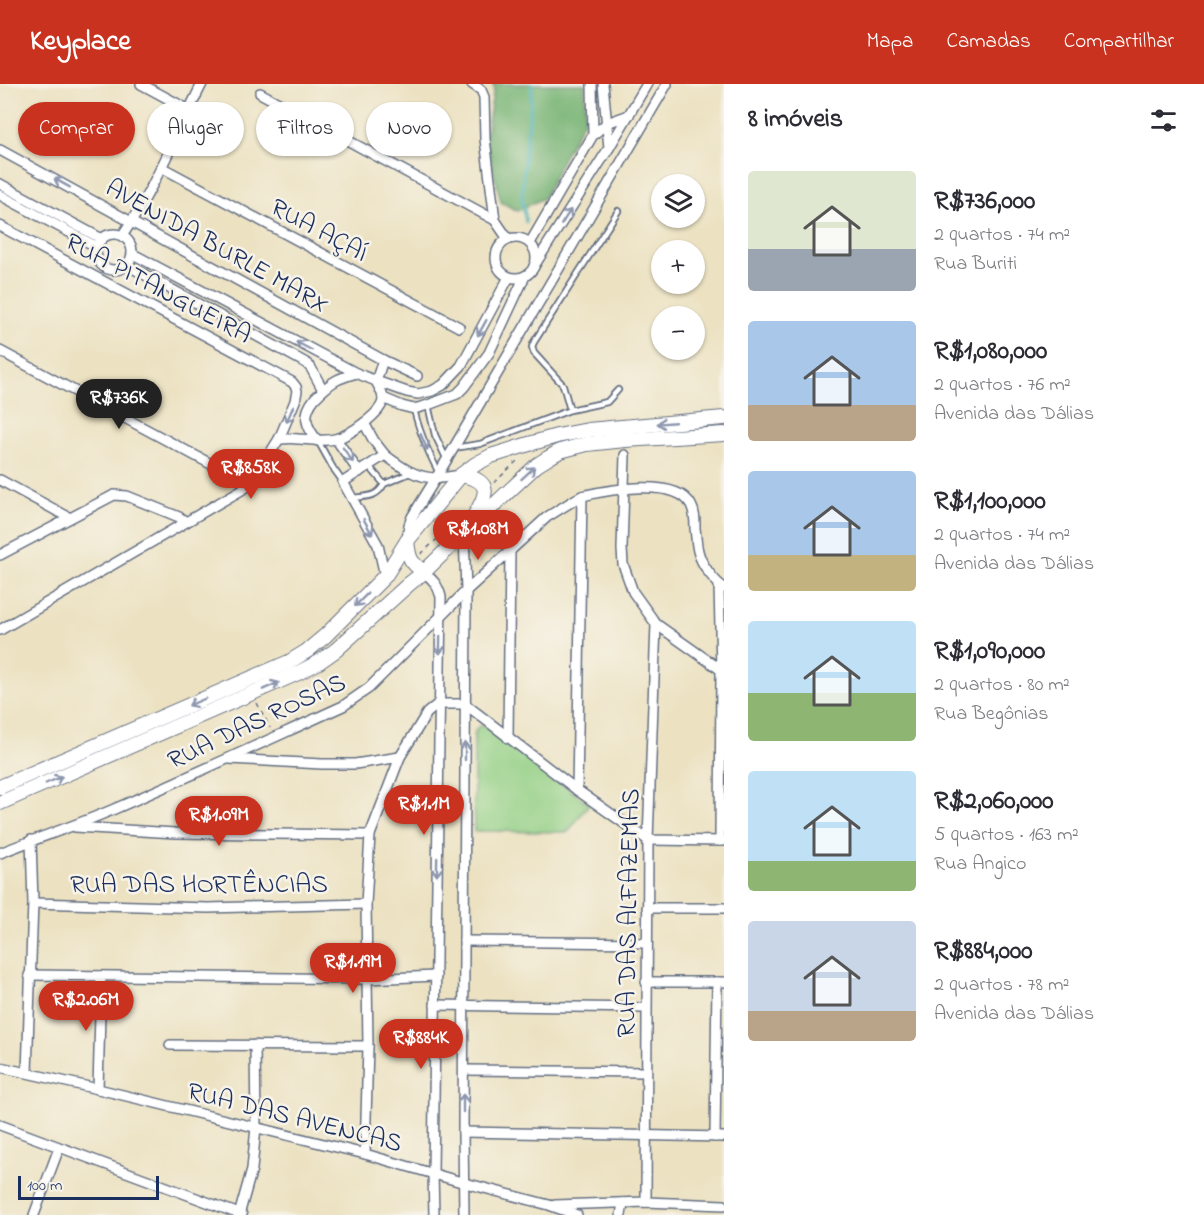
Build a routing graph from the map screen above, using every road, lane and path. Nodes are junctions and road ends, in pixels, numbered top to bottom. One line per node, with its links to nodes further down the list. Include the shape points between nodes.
1 (141, 84): 9 (street)
2 (202, 84): 10 (street)
3 (472, 84): 21 (street, via 484,97)
4 (592, 84): 13 (street)
5 (603, 84): 12 (street)
6 (647, 84): 11 (street)
7 (667, 84): 55 (street)
8 (260, 93): 21 (street)
9 (174, 102)
10 (193, 102)
11 (629, 115): 12 (street); 14 (street)
12 (607, 123): 13 (street); 14 (street)
13 (593, 135): 27 (street)
14 (609, 148): 30 (street, one-way to 14)
15 (0, 150): 22 (street, AVENIDA BURLE MARX, one-way to 15)
16 (166, 156): 17 (street)
17 (161, 167): 22 (street); 35 (street, RUA AÇAÍ)
18 (0, 184): 26 (street, AVENIDA BURLE MARX)
19 (0, 195): 26 (street)
20 (618, 211): 46 (lane, via 532,347 563,385)
21 (495, 220): 25 (street)
22 (132, 221): 24 (street); 37 (street, AVENIDA BURLE MARX)
23 (0, 226): 34 (street, RUA PITANGUEIRA)
24 (123, 236): 26 (street, via 110,235); 28 (street)
25 (508, 240): 27 (street, via 519,238); 33 (street, via 502,243 496,262)
26 (100, 243): 31 (street, via 97,259)
27 (530, 243): 30 (street, via 536,258)
28 (133, 254): 29 (street); 38 (street, AVENIDA BURLE MARX, one-way to 28)
29 (128, 265): 31 (street, via 116,270); 41 (street, via 306,363)
30 (534, 266): 32 (street)
31 (104, 267): 34 (street)
32 (525, 276): 33 (street); 44 (street, via 489,353 464,387 457,394)
33 (509, 277): 40 (street, AVENIDA BURLE MARX, one-way to 40, via 461,366 443,385 418,394)
34 (99, 278): 52 (street, RUA PITANGUEIRA, one-way to 52, via 292,382 297,391 295,401)
35 (459, 327)
36 (0, 351): 67 (street)
37 (383, 360): 39 (street, AVENIDA BURLE MARX); 40 (street)
38 (356, 373): 40 (street, AVENIDA BURLE MARX); 41 (street)
39 (417, 376)
40 (376, 381): 43 (street)
41 (323, 390): 48 (street, via 309,406)
42 (618, 390): 46 (lane, via 607,402)
43 (383, 398): 45 (street); 49 (street)
44 (428, 405): 45 (street); 58 (lane, via 435,435)
45 (414, 409): 63 (lane, one-way to 63)
46 (570, 410): 55 (lane, via 480,444)
47 (724, 418): 62 (main road, one-way to 62, via 556,436 491,456)
48 (307, 423): 51 (street); 54 (street)
49 (364, 423): 53 (street); 56 (street)
50 (724, 434): 73 (main road, one-way to 50, via 537,465 560,451 625,440)
51 (299, 438): 52 (street); 54 (street)
52 (279, 439): 67 (street)
53 (336, 439): 54 (street); 60 (street, one-way to 60)
54 (318, 441): 65 (lane)
55 (454, 448): 58 (street)
56 (385, 455): 59 (street); 61 (street)
57 (625, 455): 68 (street)
58 (447, 460): 63 (street)
59 (369, 465): 60 (street); 66 (lane)
60 (359, 472): 65 (street)
61 (411, 473): 63 (street); 66 (lane)
62 (461, 475): 63 (street); 73 (main road, via 474,477 484,487 481,504); 74 (main road)
63 (438, 476): 74 (street, via 412,517)
64 (0, 480): 71 (street)
65 (343, 482): 70 (street)
66 (384, 484): 70 (lane, via 377,494)
67 (250, 485): 72 (street)
68 (623, 488): 69 (street, RUA DAS ROSAS); 79 (street, RUA DAS ROSAS, via 656,488 683,495 694,513 698,552); 82 (street, via 623,564 633,592)
69 (582, 496): 75 (street, RUA DAS ROSAS, via 547,517); 93 (street)
70 (352, 498): 78 (street, one-way to 78, via 378,545)
71 (70, 518): 72 (street, via 114,495 127,495); 76 (street)
72 (186, 522): 83 (street)
73 (464, 533): 77 (main road); 80 (street)
74 (407, 541): 77 (main road, via 411,562); 78 (main road)
75 (510, 550): 80 (street, RUA DAS ROSAS); 89 (street)
76 (3, 551)
77 (424, 572): 81 (street, via 439,588); 85 (main road, one-way to 77, via 298,674 336,650)
78 (385, 576): 92 (main road, one-way to 92, via 325,636 289,662)
79 (721, 586): 84 (street)
80 (466, 591): 81 (street, RUA DAS ROSAS); 87 (street)
81 (440, 618): 86 (street, one-way to 86); 88 (street, RUA DAS ROSAS, via 369,688 342,706)
82 (656, 624): 84 (street); 98 (street, RUA DAS ALFAZEMAS)
83 (0, 630)
84 (723, 672): 99 (street)
85 (252, 694): 88 (path); 94 (main road, one-way to 85)
86 (438, 704): 87 (street); 90 (street, via 427,713); 109 (street, one-way to 109)
87 (465, 704): 89 (street); 105 (street, one-way to 87)
88 (274, 737): 91 (street, RUA DAS ROSAS)
89 (508, 738): 93 (street)
90 (400, 757): 91 (street, via 355,764); 96 (street)
91 (226, 759): 95 (street, RUA DAS ROSAS)
92 (0, 787)
93 (577, 790): 98 (street)
94 (0, 803)
95 (70, 827): 96 (street, via 175,833); 97 (street, RUA DAS ROSAS)
96 (369, 835): 102 (street)
97 (31, 840): 100 (street, RUA DAS ROSAS); 101 (street)
98 (648, 840): 99 (street); 103 (street, RUA DAS ALFAZEMAS)
99 (722, 841)
100 (0, 854)
101 (33, 903): 102 (street, RUA DAS HORTÊNCIAS, via 208,908); 107 (street)
102 (366, 904): 110 (street)
103 (647, 908): 104 (street); 106 (street, RUA DAS ALFAZEMAS)
104 (724, 908)
105 (464, 941): 106 (street); 114 (street)
106 (647, 943): 111 (street, RUA DAS ALFAZEMAS)
107 (29, 975): 108 (street); 121 (street)
108 (101, 976): 110 (street); 123 (street)
109 (436, 976): 110 (street); 113 (street)
110 (366, 979): 118 (street)
111 (646, 982): 112 (street); 115 (street, RUA DAS ALFAZEMAS)
112 (720, 982): 128 (street)
113 (435, 1005): 114 (street); 131 (street)
114 (464, 1006): 115 (street); 120 (street)
115 (646, 1008): 122 (street, RUA DAS ALFAZEMAS)
116 (170, 1045): 117 (street)
117 (255, 1045): 118 (street); 125 (street)
118 (368, 1046): 130 (street)
119 (0, 1067): 121 (street, RUA DAS AVENCAS)
120 (464, 1070): 122 (street); 126 (street, one-way to 120)
121 (27, 1072): 123 (street, RUA DAS AVENCAS)
122 (646, 1072): 127 (street, RUA DAS ALFAZEMAS)
123 (98, 1089): 125 (street, RUA DAS AVENCAS)
124 (0, 1125): 129 (street)
125 (256, 1127): 130 (street, RUA DAS AVENCAS); 138 (street, via 252,1169)
126 (463, 1132): 127 (street); 132 (street)
127 (646, 1136): 128 (street); 134 (street, RUA DAS ALFAZEMAS)
128 (720, 1137)
129 (59, 1148): 137 (street); 138 (street)
130 (365, 1154): 131 (street, RUA DAS AVENCAS)
131 (433, 1173): 132 (street, RUA DAS AVENCAS); 139 (street)
132 (465, 1183): 135 (street, RUA DAS AVENCAS); 140 (street)
133 (622, 1203): 134 (street); 135 (street); 142 (street)
134 (646, 1203): 136 (street)
135 (549, 1205): 141 (street, RUA DAS AVENCAS)
136 (724, 1205)
137 (34, 1215)
138 (240, 1215)
139 (434, 1215)
140 (464, 1215)
141 (577, 1215)
142 (621, 1215)

